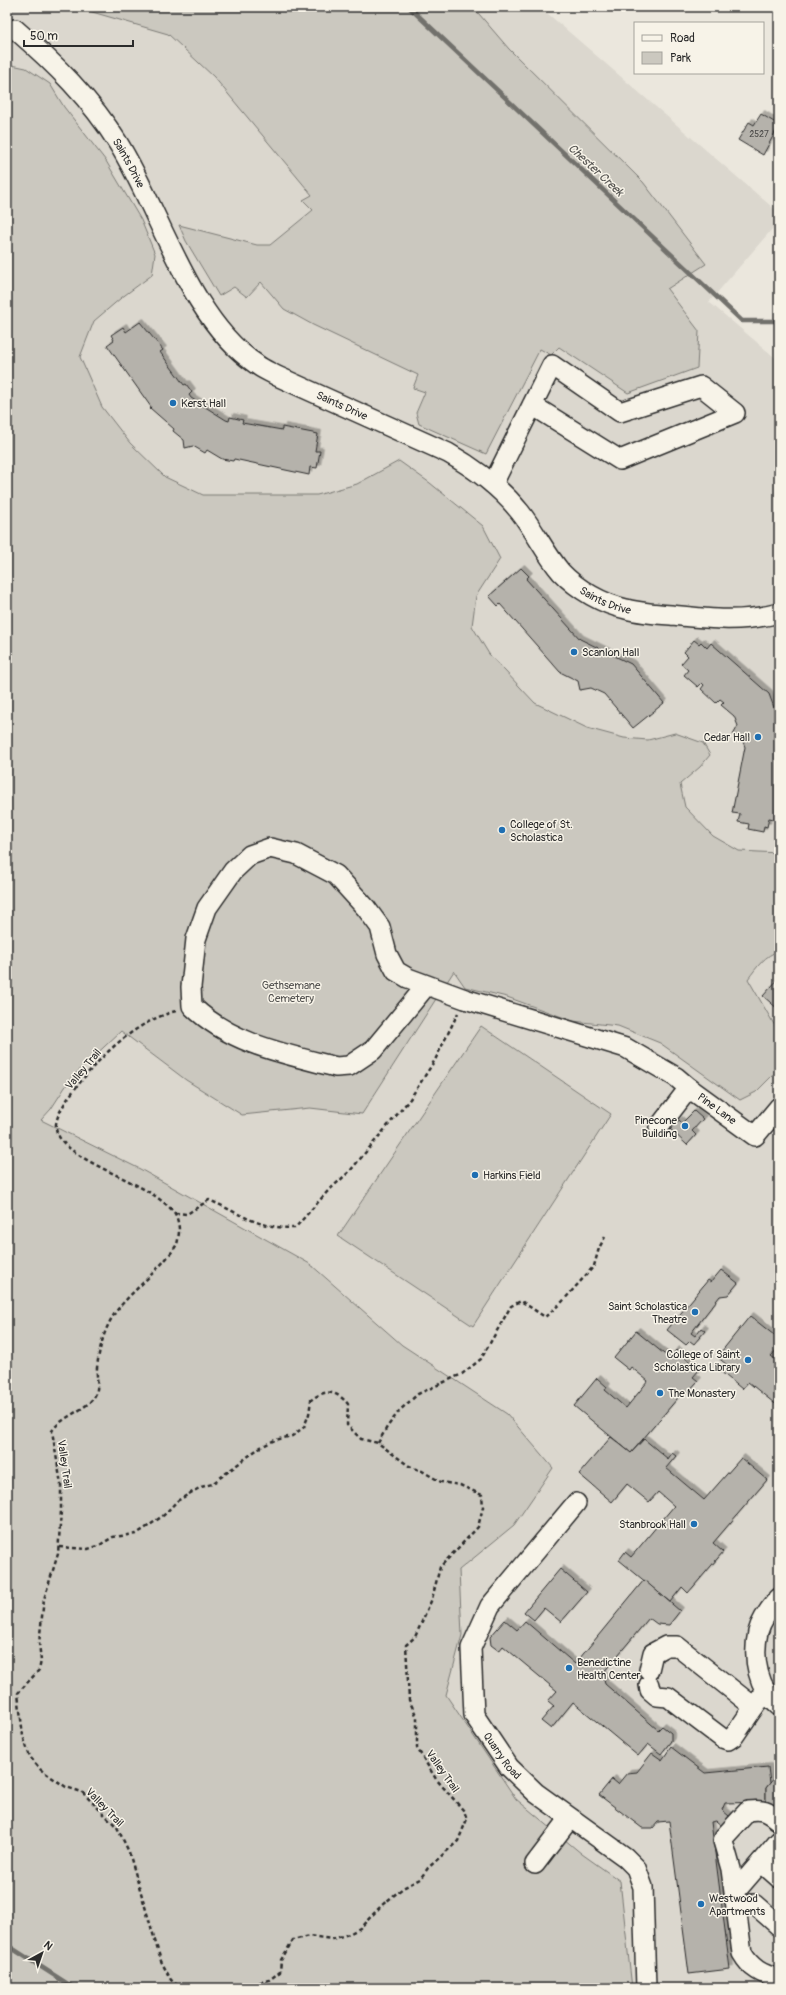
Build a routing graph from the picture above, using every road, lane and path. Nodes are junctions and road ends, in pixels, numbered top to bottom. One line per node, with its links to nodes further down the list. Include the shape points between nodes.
1 (15, 29): 3 (lane, Saints Drive, via 49,59 92,106 118,143 192,289 215,324 255,364 448,453)
2 (532, 405): 2 (lane, via 620,460 735,413 701,386 620,412 552,365); 3 (lane)
3 (493, 484): 4 (lane, Saints Drive, via 520,512 546,553 563,573 587,593 608,603 645,612 716,619 742,620)
4 (779, 613)
5 (426, 986): 6 (lane); 7 (lane, via 373,1050 349,1066 336,1067 246,1041 214,1025); 7 (lane, via 396,971 387,954 380,927 336,875 296,854 270,848 250,855 238,865 207,908 196,939 191,986)
6 (465, 999): 8 (lane, via 626,1048 676,1077); 11 (path, via 435,1060 410,1099 350,1171 295,1228 267,1226 248,1220 209,1200 187,1214)
7 (192, 1006): 11 (path, Valley Trail, via 165,1013 146,1023 104,1054 74,1089 57,1119 56,1129 60,1139 78,1154 138,1186)
8 (689, 1088): 9 (lane, Pine Lane, via 755,1136); 10 (lane, Pine Lane)
9 (779, 1107)
10 (659, 1127)
11 (175, 1213): 15 (path, Valley Trail, via 179,1230 177,1243 117,1310 107,1326 99,1353 96,1370 98,1386 94,1398 58,1423 52,1431 61,1484)
12 (605, 1237): 13 (path, via 594,1266 562,1302 545,1317 521,1301 511,1306 481,1359 462,1374 418,1394 400,1410)
13 (378, 1443): 15 (path, via 362,1439 347,1425 348,1404 342,1397 334,1392 319,1394 311,1400 304,1427 292,1436 275,1440 259,1448 212,1484 190,1492 136,1534 113,1537 88,1550); 30 (path, Valley Trail, via 409,1466 441,1482 460,1484 482,1494 478,1527 440,1567 432,1599 415,1637 406,1645 409,1700 417,1717 417,1748 436,1779 464,1811 467,1819 458,1841 428,1868 420,1879 403,1888 382,1905 360,1928 350,1934 332,1938 309,1936 293,1940 281,1960 280,1972 269,1980)
14 (576, 1503): 20 (lane, Quarry Road, via 490,1606 471,1648 474,1715 509,1767 536,1793)
15 (59, 1547): 29 (path, Valley Trail, via 44,1599 39,1670 18,1693 23,1736 30,1757 41,1770 66,1787 82,1792 117,1827 129,1852 161,1961 171,1980)
16 (779, 1598): 17 (lane, via 758,1631 756,1659 759,1677)
17 (766, 1691): 18 (lane); 19 (lane)
18 (779, 1706)
19 (754, 1708): 19 (lane, via 677,1646 666,1646 653,1653 650,1690 657,1696 668,1697 722,1738 728,1740 734,1736)
20 (570, 1818): 24 (lane); 31 (lane, Quarry Road, via 625,1857 636,1868 643,1887)
21 (779, 1821): 26 (lane, via 768,1812 748,1811 725,1836)
22 (779, 1842): 23 (lane)
23 (761, 1862): 25 (lane); 26 (lane)
24 (535, 1864)
25 (779, 1878)
26 (736, 1898): 27 (lane, via 754,1904); 28 (lane, via 742,1953 760,1973)
27 (779, 1926)
28 (779, 1979)
29 (181, 1988)
30 (239, 1988)
31 (646, 1988)

